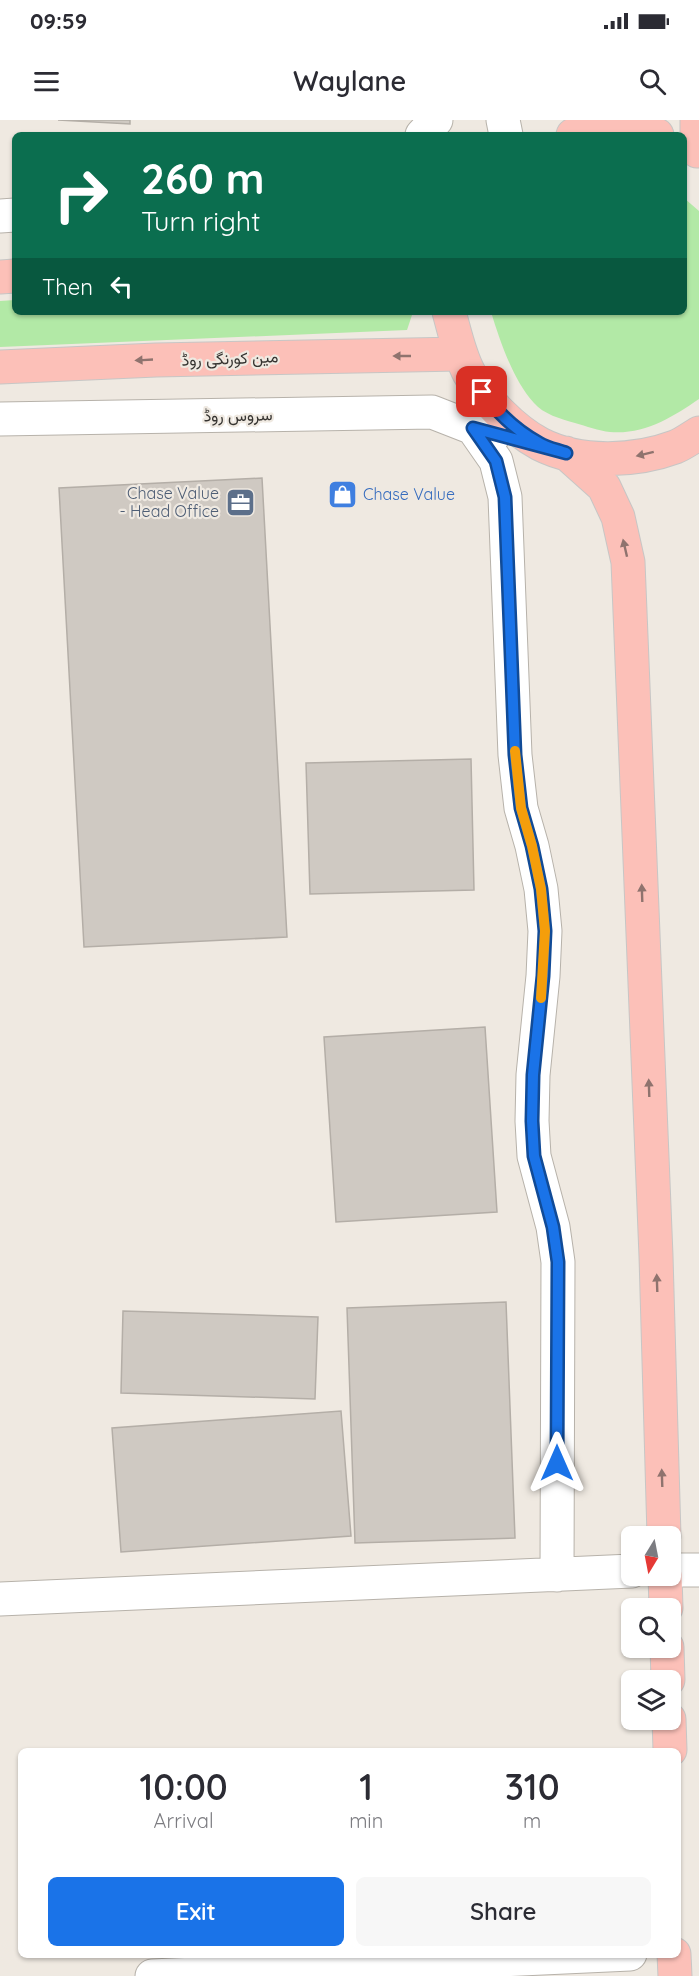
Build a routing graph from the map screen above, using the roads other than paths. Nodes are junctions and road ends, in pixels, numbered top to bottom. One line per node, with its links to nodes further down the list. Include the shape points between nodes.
1 (436, 120): 3 (street)
2 (570, 120): 4 (main road)
3 (425, 132)
4 (560, 132)
5 (588, 132): 6 (main road)
6 (630, 132)
7 (450, 315): 8 (main road)
8 (460, 354): 9 (main road, مین کورنگی روڈ, one-way to 9); 13 (main road, via 494,409 540,444)
9 (0, 367)
10 (0, 419): 11 (street, سروس روڈ, via 432,412)
11 (473, 428): 13 (street, سروس روڈ); 18 (street, via 496,461 505,497 515,755 521,808 541,889 545,931 532,1121 534,1156 558,1262)
12 (699, 433): 13 (main road, one-way to 13, via 676,447 632,458 601,459)
13 (566, 453): 14 (main road, one-way to 13, via 628,562 618,517 604,487)
14 (664, 1526)
15 (681, 1570): 16 (street)
16 (699, 1570)
17 (621, 1572): 18 (street)
18 (557, 1575): 19 (street)
19 (0, 1599)
20 (669, 1730): 21 (main road)
21 (670, 1748)
22 (564, 1958): 24 (street)
23 (674, 1958): 26 (main road)
24 (332, 1972): 25 (street)
25 (152, 1976)
26 (675, 1976)

